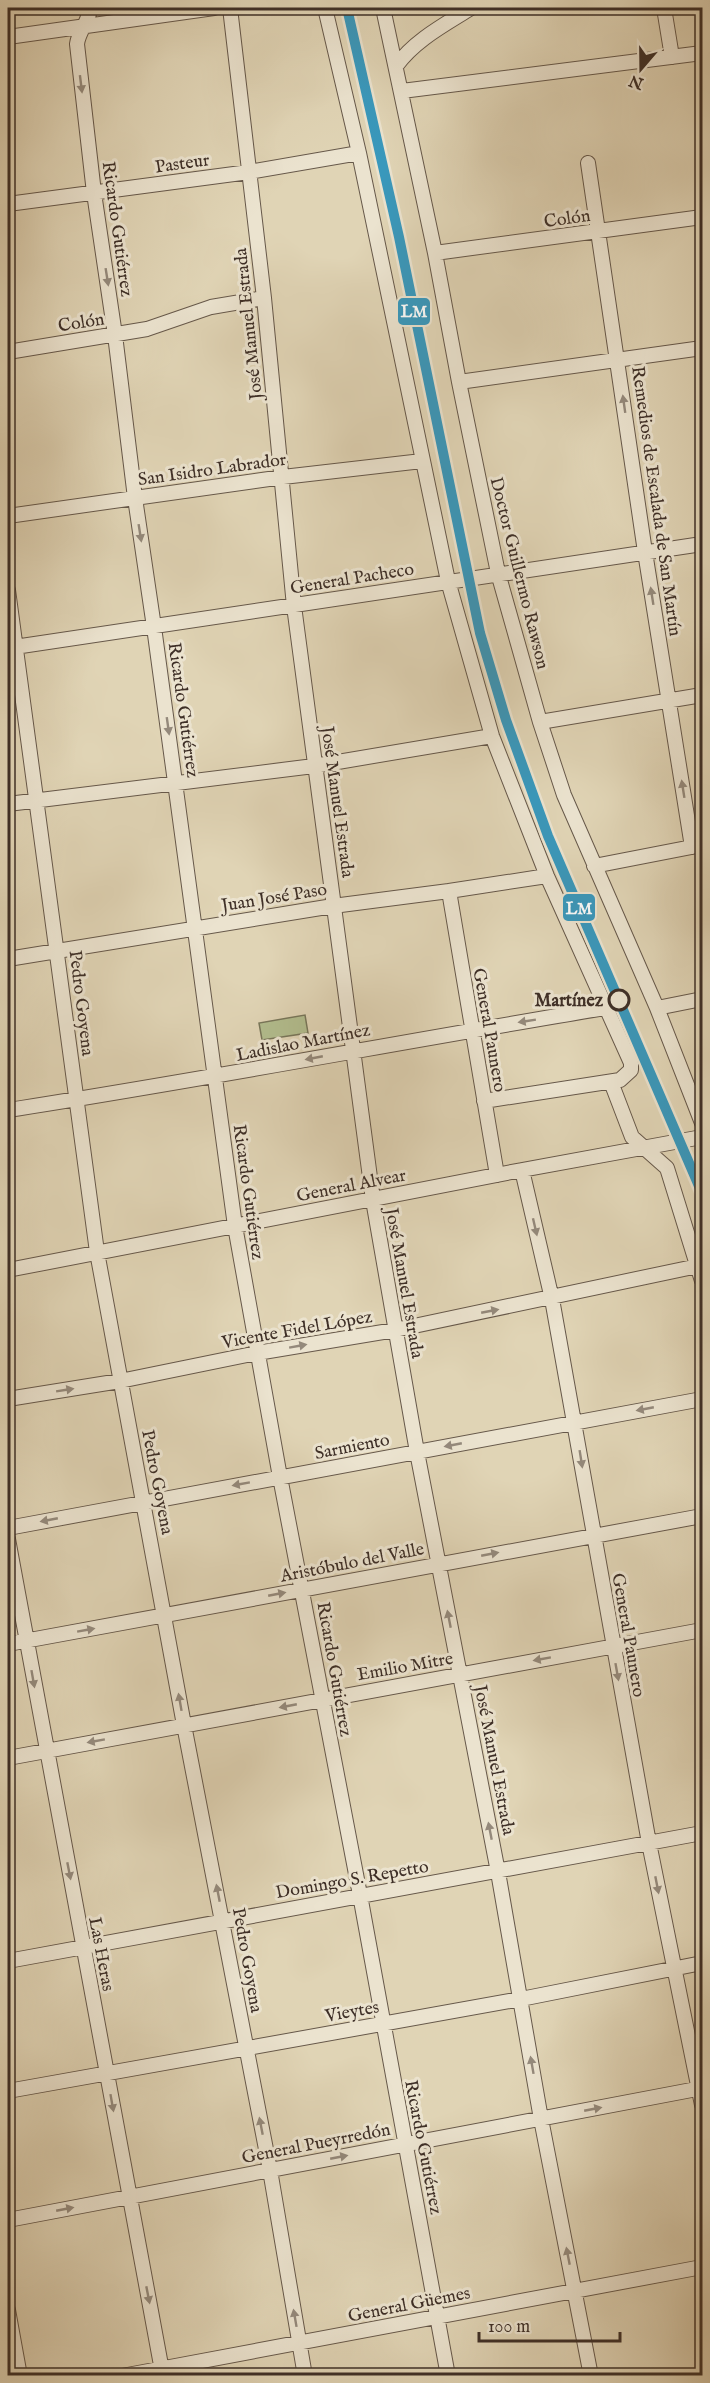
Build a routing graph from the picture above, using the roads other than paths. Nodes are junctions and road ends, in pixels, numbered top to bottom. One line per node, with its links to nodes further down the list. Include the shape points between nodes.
1 (89, 8): 8 (street, Ricardo Gutiérrez, via 88,20)
2 (214, 8): 8 (street)
3 (230, 8): 16 (street, José Manuel Estrada)
4 (325, 8): 14 (street)
5 (383, 8): 12 (street, Doctor Guillermo Rawson)
6 (471, 8): 12 (street, via 406,52)
7 (664, 8): 11 (street)
8 (81, 26): 9 (street); 17 (street, Ricardo Gutiérrez, one-way to 17, via 77,44)
9 (8, 37)
10 (702, 53): 11 (street)
11 (672, 57): 13 (street)
12 (396, 66): 13 (street, Doctor Guillermo Rawson)
13 (402, 91): 21 (street, Doctor Guillermo Rawson)
14 (359, 153): 16 (street, Pasteur); 28 (street)
15 (588, 163): 20 (street, Remedios de Escalada de San Martín)
16 (249, 172): 17 (street, Pasteur); 22 (street, José Manuel Estrada)
17 (94, 193): 18 (street, Pasteur); 23 (street, Ricardo Gutiérrez, one-way to 23)
18 (8, 204)
19 (702, 217): 20 (street, Colón)
20 (599, 231): 21 (street, Colón); 26 (street, Remedios de Escalada de San Martín)
21 (435, 253): 27 (street, Doctor Guillermo Rawson)
22 (264, 298): 23 (street, Colón, via 211,308); 29 (street, José Manuel Estrada)
23 (115, 335): 25 (street, Colón); 30 (street, Ricardo Gutiérrez)
24 (702, 348): 26 (street)
25 (8, 352)
26 (617, 360): 27 (street); 33 (street, Remedios de Escalada de San Martín, one-way to 26)
27 (459, 382): 34 (street, Doctor Guillermo Rawson)
28 (422, 461): 29 (street, San Isidro Labrador); 35 (street)
29 (283, 477): 30 (street, San Isidro Labrador); 37 (street, José Manuel Estrada)
30 (135, 498): 31 (street, San Isidro Labrador); 38 (street, Ricardo Gutiérrez, one-way to 38)
31 (8, 516)
32 (702, 544): 33 (street, General Pacheco)
33 (645, 552): 34 (street, General Pacheco); 41 (street, Remedios de Escalada de San Martín, one-way to 33)
34 (498, 573): 35 (street, General Pacheco); 42 (street, Doctor Guillermo Rawson)
35 (448, 581): 37 (street, General Pacheco); 43 (street)
36 (8, 590): 39 (street, Pedro Goyena)
37 (294, 606): 38 (street, General Pacheco); 44 (street, José Manuel Estrada)
38 (154, 627): 39 (street, General Pacheco); 45 (street, Ricardo Gutiérrez, one-way to 45)
39 (11, 648): 46 (street, Pedro Goyena)
40 (702, 695): 41 (street)
41 (669, 701): 42 (street); 48 (street, Remedios de Escalada de San Martín, one-way to 41)
42 (540, 722): 49 (street, Doctor Guillermo Rawson, via 564,795)
43 (492, 736): 44 (street); 50 (street)
44 (314, 766): 45 (street); 52 (street, José Manuel Estrada)
45 (175, 782): 46 (street); 53 (street, Ricardo Gutiérrez)
46 (36, 800): 47 (street); 54 (street, Pedro Goyena)
47 (8, 804)
48 (697, 846): 49 (street)
49 (594, 866): 58 (street, Doctor Guillermo Rawson)
50 (547, 876): 51 (street, Juan José Paso); 57 (street)
51 (449, 891): 52 (street, Juan José Paso); 59 (street, General Paunero)
52 (333, 906): 53 (street, Juan José Paso); 60 (street, José Manuel Estrada)
53 (193, 929): 54 (street, Juan José Paso); 61 (street, Ricardo Gutiérrez)
54 (57, 952): 55 (street, Juan José Paso); 63 (street, Pedro Goyena)
55 (8, 959)
56 (702, 999): 58 (street)
57 (605, 1008): 59 (street, Ladislao Martínez, one-way to 59); 62 (street, via 628,1055 631,1070)
58 (657, 1008): 66 (street, Doctor Guillermo Rawson)
59 (472, 1030): 60 (street, Ladislao Martínez); 64 (street, General Paunero)
60 (354, 1050): 61 (street, Ladislao Martínez, one-way to 61); 71 (street, José Manuel Estrada)
61 (215, 1077): 63 (street, Ladislao Martínez); 72 (street, Ricardo Gutiérrez)
62 (611, 1082): 64 (street); 68 (street, via 632,1137)
63 (76, 1099): 65 (street, Ladislao Martínez); 73 (street, Pedro Goyena)
64 (484, 1101): 70 (street, General Paunero)
65 (8, 1110)
66 (702, 1123)
67 (702, 1137): 68 (street, General Alvear)
68 (644, 1148): 69 (street, General Alvear); 74 (street, via 667,1168)
69 (522, 1170): 70 (street, General Alvear); 77 (street, General Paunero, one-way to 77)
70 (497, 1175): 71 (street, General Alvear)
71 (373, 1200): 72 (street, General Alvear); 78 (street, José Manuel Estrada)
72 (235, 1226): 73 (street, General Alvear); 79 (street, Ricardo Gutiérrez)
73 (98, 1252): 75 (street, General Alvear); 80 (street, Pedro Goyena)
74 (698, 1266): 76 (street); 77 (street, Vicente Fidel López)
75 (8, 1270)
76 (702, 1281)
77 (552, 1299): 78 (street, Vicente Fidel López, one-way to 77); 83 (street, General Paunero)
78 (395, 1330): 79 (street, Vicente Fidel López, one-way to 78); 84 (street, José Manuel Estrada)
79 (257, 1353): 80 (street, Vicente Fidel López); 85 (street, Ricardo Gutiérrez)
80 (120, 1381): 81 (street, Vicente Fidel López, one-way to 80); 86 (street, Pedro Goyena)
81 (8, 1399)
82 (702, 1399): 83 (street, Sarmiento, one-way to 83)
83 (575, 1422): 84 (street, Sarmiento, one-way to 84); 89 (street, General Paunero, one-way to 89)
84 (417, 1452): 85 (street, Sarmiento); 91 (street, José Manuel Estrada)
85 (280, 1477): 86 (street, Sarmiento, one-way to 86); 92 (street, Ricardo Gutiérrez)
86 (145, 1502): 88 (street, Sarmiento, one-way to 88); 93 (street, Pedro Goyena)
87 (702, 1516): 89 (street, Aristóbulo del Valle)
88 (8, 1528)
89 (593, 1535): 91 (street, Aristóbulo del Valle, one-way to 89); 97 (street, General Paunero)
90 (8, 1539): 95 (street, Las Heras)
91 (438, 1564): 92 (street, Aristóbulo del Valle); 98 (street, José Manuel Estrada, one-way to 91)
92 (302, 1589): 93 (street, Aristóbulo del Valle, one-way to 92); 99 (street, Ricardo Gutiérrez)
93 (165, 1616): 95 (street, Aristóbulo del Valle, one-way to 93); 100 (street, Pedro Goyena, one-way to 93)
94 (702, 1630): 97 (street, Emilio Mitre)
95 (27, 1640): 96 (street, Aristóbulo del Valle); 101 (street, Las Heras, one-way to 101)
96 (8, 1644)
97 (612, 1646): 98 (street, Emilio Mitre, one-way to 98); 104 (street, General Paunero, one-way to 104)
98 (460, 1675): 99 (street, Emilio Mitre); 105 (street, José Manuel Estrada, one-way to 98)
99 (322, 1699): 100 (street, Emilio Mitre, one-way to 100); 106 (street, Ricardo Gutiérrez)
100 (184, 1725): 101 (street, Emilio Mitre, one-way to 101); 107 (street, Pedro Goyena, one-way to 100)
101 (46, 1750): 102 (street, Emilio Mitre); 108 (street, Las Heras, one-way to 108)
102 (8, 1758)
103 (702, 1833): 104 (street, Domingo S. Repetto)
104 (649, 1844): 105 (street, Domingo S. Repetto); 111 (street, General Paunero, one-way to 111)
105 (498, 1872): 106 (street, Domingo S. Repetto); 112 (street, José Manuel Estrada)
106 (360, 1895): 107 (street, Domingo S. Repetto); 113 (street, Ricardo Gutiérrez)
107 (223, 1921): 108 (street, Domingo S. Repetto); 114 (street, Pedro Goyena)
108 (83, 1947): 109 (street, Domingo S. Repetto); 115 (street, Las Heras)
109 (8, 1961)
110 (702, 1963): 111 (street, Vieytes)
111 (674, 1969): 112 (street, Vieytes); 116 (street, General Paunero)
112 (520, 1999): 113 (street, Vieytes); 119 (street, José Manuel Estrada, one-way to 112)
113 (383, 2024): 114 (street, Vieytes); 120 (street, Ricardo Gutiérrez)
114 (245, 2048): 115 (street, Vieytes); 121 (street, Pedro Goyena, one-way to 114)
115 (107, 2073): 117 (street, Vieytes); 122 (street, Las Heras, one-way to 122)
116 (701, 2089): 118 (street, General Paunero); 119 (street, General Pueyrredón, one-way to 116)
117 (8, 2091)
118 (702, 2105)
119 (541, 2119): 120 (street, General Pueyrredón); 125 (street, José Manuel Estrada, one-way to 119)
120 (405, 2145): 121 (street, General Pueyrredón, one-way to 120); 127 (street, Ricardo Gutiérrez)
121 (270, 2170): 122 (street, General Pueyrredón); 128 (street, Pedro Goyena, one-way to 121)
122 (129, 2197): 123 (street, General Pueyrredón, one-way to 122); 129 (street, Las Heras, one-way to 129)
123 (8, 2220)
124 (702, 2267): 125 (street, General Güemes)
125 (575, 2291): 127 (street, General Güemes); 134 (street, José Manuel Estrada)
126 (8, 2310): 130 (street)
127 (437, 2316): 128 (street, General Güemes); 133 (street, Ricardo Gutiérrez)
128 (300, 2342): 129 (street, General Güemes); 132 (street, Pedro Goyena)
129 (163, 2372): 131 (street, General Güemes)
130 (20, 2376)
131 (122, 2376)
132 (305, 2376)
133 (448, 2376)
134 (591, 2376)

